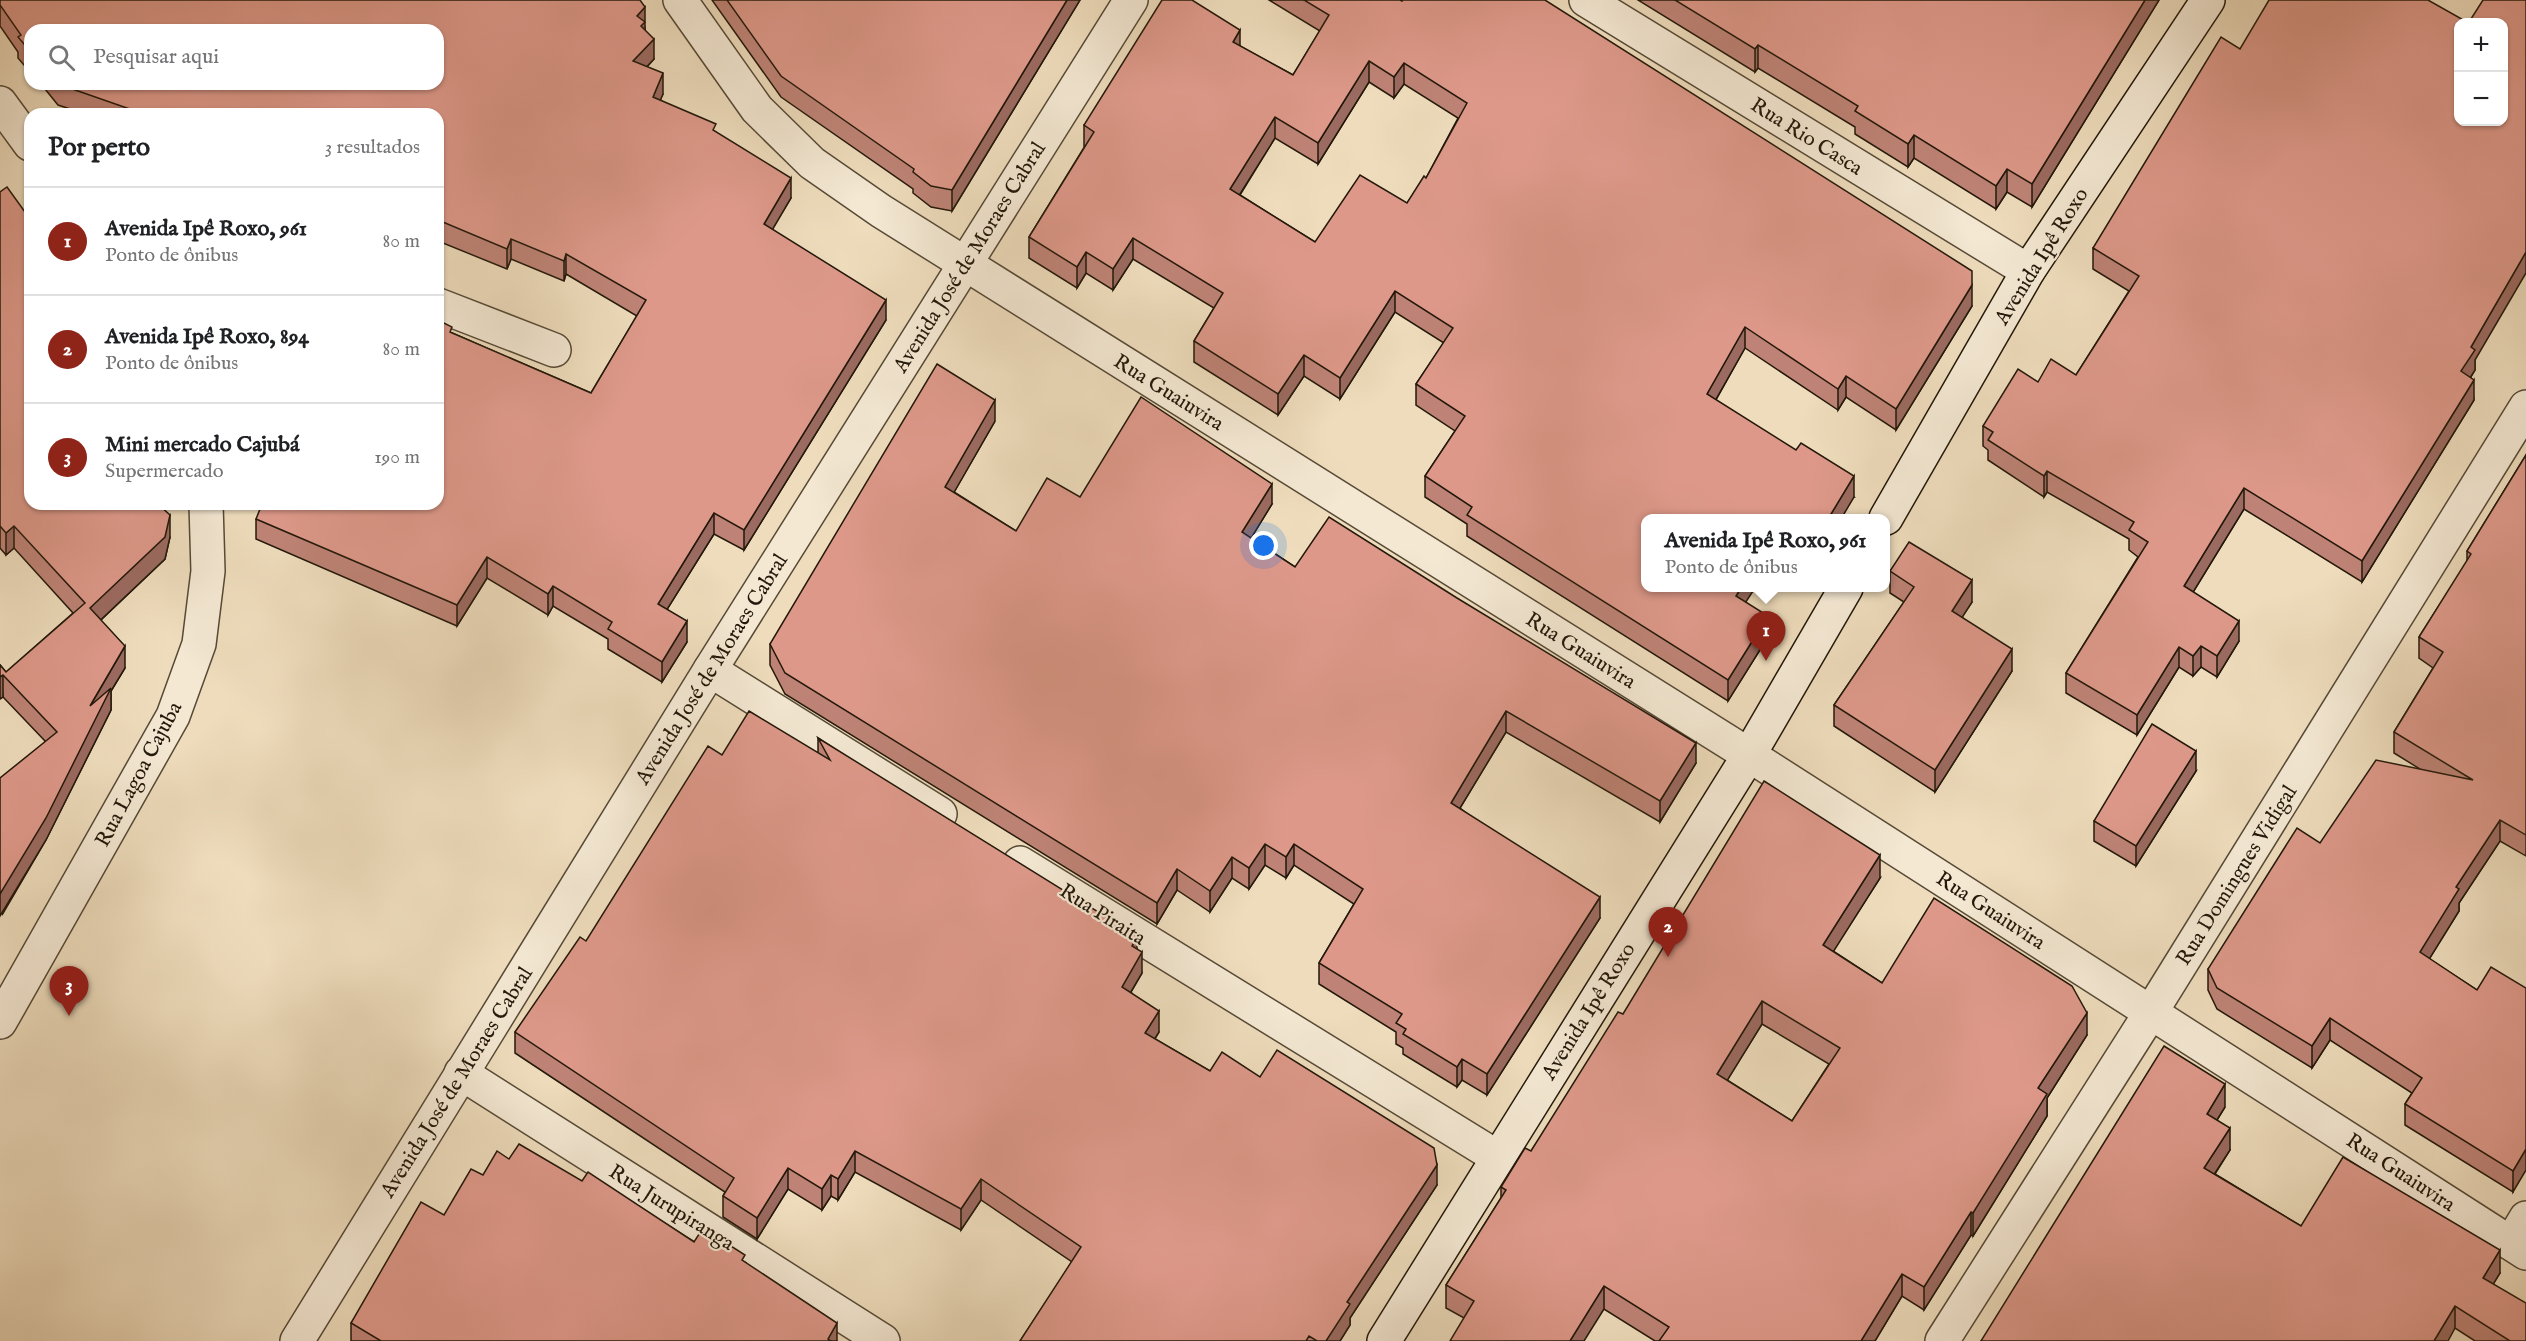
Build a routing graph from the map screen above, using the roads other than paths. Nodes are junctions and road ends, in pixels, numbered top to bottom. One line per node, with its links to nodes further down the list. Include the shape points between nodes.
1 (680, 0): 7 (street, Rua Guaiuvira, via 756,109 812,162)
2 (1131, 0): 7 (street, Avenida José de Moraes Cabral)
3 (1586, 0): 8 (street, Rua Rio Casca)
4 (2208, 0): 8 (street, Avenida Ipê Roxo)
5 (0, 103): 6 (street)
6 (24, 136)
7 (964, 265): 15 (street, Avenida José de Moraes Cabral); 16 (street, Rua Guaiuvira)
8 (2028, 271): 13 (street, Avenida Ipê Roxo)
9 (444, 307): 10 (street)
10 (554, 350)
11 (2526, 407): 19 (street, Rua Domingues Vidigal)
12 (206, 510): 20 (street, Rua Lagoa Cajuba, via 208,571 199,644 173,716)
13 (1889, 514)
14 (1844, 592): 16 (street, Avenida Ipê Roxo)
15 (710, 670): 17 (street); 21 (street, Avenida José de Moraes Cabral)
16 (1749, 755): 19 (street, Rua Guaiuvira); 22 (street, Avenida Ipê Roxo)
17 (964, 829)
18 (995, 848): 22 (street, Rua Piraita)
19 (2151, 1012): 23 (street, Rua Guaiuvira); 27 (street, Rua Domingues Vidigal)
20 (0, 1022)
21 (461, 1073): 24 (street, Avenida José de Moraes Cabral); 25 (street, Rua Jurupiranga)
22 (1497, 1157): 26 (street, Avenida Ipê Roxo)
23 (2521, 1238)
24 (297, 1341)
25 (883, 1341)
26 (1384, 1341)
27 (1942, 1341)

